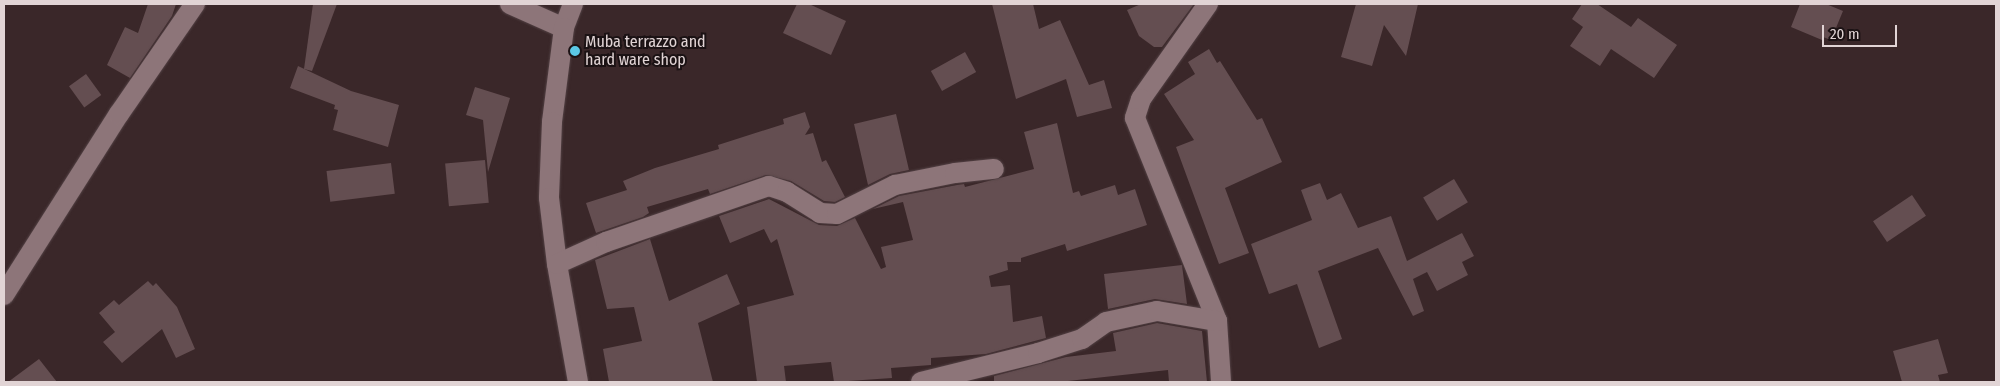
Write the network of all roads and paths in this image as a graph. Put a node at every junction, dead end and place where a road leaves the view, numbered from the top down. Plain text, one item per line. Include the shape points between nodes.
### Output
1 (195, 4) edge
2 (510, 4) edge
3 (573, 4) edge
4 (1208, 4) edge
5 (564, 28) junction
6 (994, 169) dead end
7 (557, 264) junction
8 (4, 295) edge
9 (1217, 321) junction
10 (578, 382) edge
11 (921, 382) edge
12 (1221, 382) edge

1 - 8 street via 119,114
2 - 5 street
3 - 5 street
4 - 9 street via 1141,99 1135,118
5 - 7 street via 552,122 549,198
6 - 7 street via 895,185 837,214 820,213 787,192 769,186 606,242
7 - 10 street
9 - 11 street via 1157,312 1106,322 1082,339
9 - 12 street

